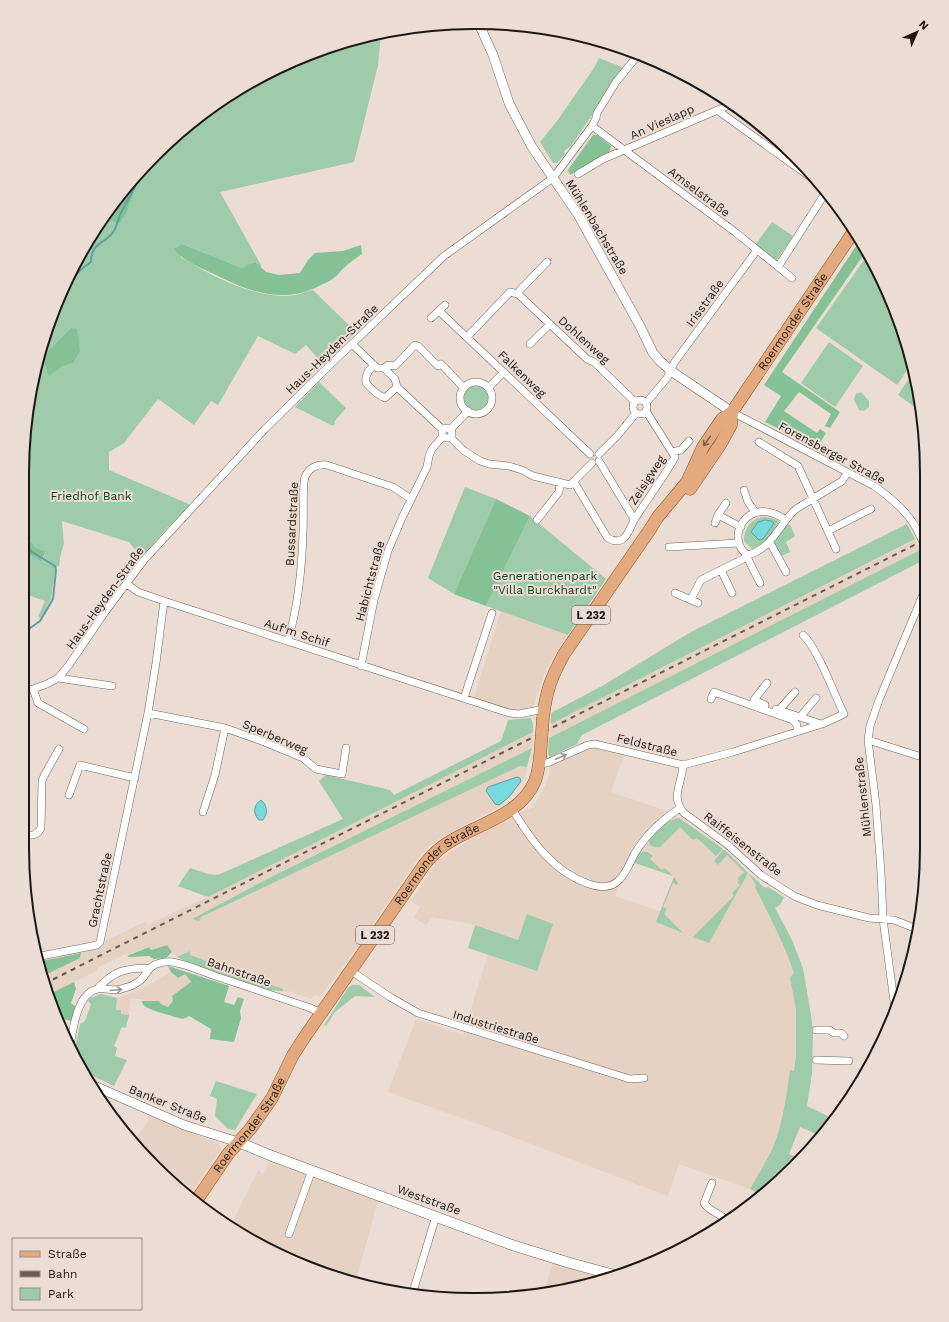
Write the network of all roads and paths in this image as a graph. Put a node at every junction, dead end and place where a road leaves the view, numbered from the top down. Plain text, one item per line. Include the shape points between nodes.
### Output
1 (482, 29) edge
2 (635, 59) edge
3 (726, 107) edge
4 (717, 110) junction
5 (592, 126) junction
6 (624, 150) junction
7 (798, 168) edge
8 (578, 174) dead end
9 (553, 178) junction
10 (823, 197) edge
11 (851, 236) edge
12 (757, 250) junction
13 (547, 262) dead end
14 (778, 267) junction
15 (792, 278) dead end
16 (518, 294) junction
17 (445, 305) dead end
18 (439, 311) junction
19 (431, 318) dead end
20 (550, 324) junction
21 (467, 337) junction
22 (352, 344) junction
23 (530, 344) dead end
24 (374, 365) junction
25 (384, 368) junction
26 (671, 371) junction
27 (504, 372) junction
28 (397, 387) junction
29 (489, 387) junction
30 (464, 388) junction
31 (635, 402) junction
32 (646, 403) junction
33 (468, 411) junction
34 (646, 411) junction
35 (732, 412) junction
36 (636, 413) junction
37 (446, 433) junction
38 (689, 441) dead end
39 (759, 442) dead end
40 (672, 452) junction
41 (590, 454) joint
42 (597, 459) junction
43 (847, 472) junction
44 (574, 482) junction
45 (560, 483) junction
46 (744, 490) dead end
47 (411, 498) junction
48 (813, 499) junction
49 (726, 503) dead end
50 (871, 509) dead end
51 (755, 512) junction
52 (718, 515) junction
53 (634, 519) junction
54 (537, 520) dead end
55 (786, 520) junction
56 (715, 523) dead end
57 (740, 527) junction
58 (828, 531) junction
59 (920, 536) edge
60 (738, 542) junction
61 (770, 543) junction
62 (669, 547) dead end
63 (836, 549) dead end
64 (747, 556) junction
65 (721, 570) junction
66 (786, 572) dead end
67 (760, 583) dead end
68 (126, 584) junction
69 (675, 593) dead end
70 (732, 593) dead end
71 (691, 599) junction
72 (164, 601) junction
73 (920, 601) edge
74 (698, 603) dead end
75 (492, 612) dead end
76 (803, 635) dead end
77 (288, 641) junction
78 (361, 666) junction
79 (58, 678) junction
80 (767, 683) dead end
81 (112, 686) dead end
82 (29, 689) edge
83 (33, 689) junction
84 (794, 692) dead end
85 (464, 698) junction
86 (816, 698) dead end
87 (711, 699) dead end
88 (779, 710) junction
89 (148, 713) junction
90 (544, 713) junction
91 (800, 717) junction
92 (822, 724) junction
93 (225, 728) junction
94 (84, 729) dead end
95 (797, 731) junction
96 (868, 740) junction
97 (346, 748) dead end
98 (59, 749) dead end
99 (920, 756) edge
100 (540, 760) junction
101 (683, 765) junction
102 (135, 778) junction
103 (70, 795) dead end
104 (680, 808) junction
105 (512, 809) junction
106 (203, 812) dead end
107 (29, 835) edge
108 (883, 918) junction
109 (912, 927) edge
110 (42, 956) edge
111 (149, 968) junction
112 (351, 971) junction
113 (98, 988) junction
114 (894, 998) edge
115 (321, 1013) junction
116 (816, 1030) dead end
117 (844, 1036) dead end
118 (72, 1037) edge
119 (816, 1060) dead end
120 (849, 1061) dead end
121 (644, 1078) dead end
122 (100, 1088) edge
123 (238, 1142) junction
124 (312, 1170) junction
125 (712, 1183) dead end
126 (199, 1197) edge
127 (436, 1216) junction
128 (723, 1217) edge
129 (289, 1234) dead end
130 (608, 1272) edge
131 (414, 1289) edge

1 - 9 street, Mühlenbachstraße via 509,103 532,147
2 - 5 street, Haus-Heyden-Straße via 616,82
3 - 4 street, An Vieslapp
4 - 6 street, An Vieslapp
4 - 7 street
5 - 6 street, Amselstraße
5 - 9 street, Haus-Heyden-Straße
6 - 8 street, An Vieslapp
6 - 12 street, Amselstraße
9 - 22 street, Haus-Heyden-Straße via 444,256
9 - 26 street, Mühlenbachstraße via 592,238 653,353
10 - 14 street
11 - 35 main road, Roermonder Straße / L 232
12 - 14 street, Amselstraße
12 - 26 street, Irisstraße via 674,363
13 - 16 street
14 - 15 street, Amselstraße
16 - 20 street, Dohlenweg
16 - 21 street via 510,292
17 - 18 street
18 - 19 street
18 - 21 street, Falkenweg
20 - 23 street
20 - 31 street, Dohlenweg
21 - 27 street, Falkenweg
22 - 24 street
22 - 68 street, Haus-Heyden-Straße via 265,429 149,555
24 - 25 street via 377,368
24 - 28 street via 367,372 366,378 366,383 372,390 386,398
25 - 28 street via 395,379
25 - 30 street via 388,365 395,366 415,345 438,366 442,366
26 - 32 street, Irisstraße
26 - 35 street, Mühlenbachstraße
27 - 29 street
27 - 41 street, Falkenweg
28 - 37 street
29 - 30 street via 482,382 469,382
29 - 33 street via 493,398 488,409 472,414
30 - 33 street via 460,400
31 - 32 street via 643,400
31 - 36 street via 633,409
32 - 34 street
33 - 37 street, Habichtstraße
34 - 36 street via 642,414
34 - 40 street, Zeisigweg
35 - 43 street, Forensberger Straße
35 - 90 main road, Roermonder Straße / L 232 via 729,429 703,471 685,495 651,528 564,654 552,676
36 - 42 street
37 - 45 street via 480,461 509,466
37 - 47 street, Habichtstraße via 432,449 427,467
38 - 40 street, Zeisigweg via 681,450
39 - 48 street via 798,466
40 - 53 street, Zeisigweg via 675,457 673,461
41 - 42 street, Zeisigweg via 589,460
42 - 44 street
42 - 53 street, Zeisigweg
43 - 48 street via 842,481
43 - 59 street, Forensberger Straße, bridge via 890,497 907,514
44 - 45 street via 570,485
44 - 53 street, Zeisigweg via 607,537 613,541 623,539
45 - 54 street via 559,492
46 - 51 street
47 - 77 street, Bussardstraße via 393,487 327,465 315,466 308,472 304,481 300,583
47 - 78 street, Habichtstraße via 382,568
48 - 55 street via 796,509
48 - 58 street
49 - 52 street
50 - 58 street
51 - 55 street via 770,512
51 - 57 street via 747,517
52 - 56 street
52 - 57 street
55 - 61 street
57 - 60 street
58 - 63 street
60 - 62 street
60 - 64 street
61 - 64 street
61 - 66 street
64 - 65 street
64 - 67 street
65 - 70 street
65 - 71 street via 701,580
68 - 72 street, Auf'm Schif via 138,592
68 - 79 street, Haus-Heyden-Straße
69 - 71 street
71 - 74 street
72 - 77 street, Auf'm Schif
72 - 89 street, Grachtstraße
73 - 96 street, Mühlenstraße via 878,700
75 - 85 street
76 - 92 street, Feldstraße via 808,639 844,714
77 - 78 street, Auf'm Schif
78 - 85 street, Auf'm Schif
79 - 81 street
79 - 83 street, Haus-Heyden-Straße
80 - 88 street via 754,700
82 - 83 street, Haus-Heyden-Straße
83 - 94 street via 38,703
84 - 88 street
85 - 90 street, Auf'm Schif via 509,713
86 - 91 street
87 - 95 street via 714,692 767,710 793,720 797,725
88 - 91 street
89 - 93 street, Sperberweg
89 - 102 street, Grachtstraße
90 - 100 main road, Roermonder Straße / L 232, bridge
91 - 92 street
92 - 95 street, Feldstraße
93 - 97 street, Sperberweg via 303,758 316,769 342,774
93 - 106 street, Sperberweg via 215,775
95 - 101 street, Feldstraße
96 - 99 street
96 - 108 street, Mühlenstraße via 876,805
98 - 107 street via 42,781 41,828 36,834
100 -> 101 street, Feldstraße via 547,763 595,744
100 - 105 main road, Roermonder Straße / L 232 via 529,791
101 - 104 street via 677,796
102 - 103 street via 80,765
102 - 110 street, Grachtstraße via 100,942 97,945
104 - 105 street via 651,832 620,879 607,887 598,887 576,879 559,868 536,844
104 - 108 street, Raiffeisenstraße via 728,845 761,875 794,896 817,905 869,918
105 - 112 main road, Roermonder Straße / L 232 via 452,840 432,856 399,899
108 - 109 street, Raiffeisenstraße
108 - 114 street, Mühlenstraße
111 - 113 street, Bahnstraße via 126,969 114,974
113 -> 111 street via 118,991 138,982
111 - 115 street, Bahnstraße via 161,962 174,962
112 - 115 main road, Roermonder Straße / L 232
112 - 121 street, Industriestraße via 418,1013 630,1079
113 - 118 street, Bahnstraße via 92,990 83,1000
115 - 123 main road, Roermonder Straße / L 232 via 293,1055 272,1098
116 - 117 street via 829,1030
119 - 120 street
122 - 123 street, Banker Straße via 184,1125
123 - 124 main road, Weststraße
123 - 126 main road, Roermonder Straße / L 232
124 - 127 main road, Weststraße
124 - 129 street
125 - 128 street via 704,1203
127 - 130 main road, Weststraße via 512,1245
127 - 131 street

